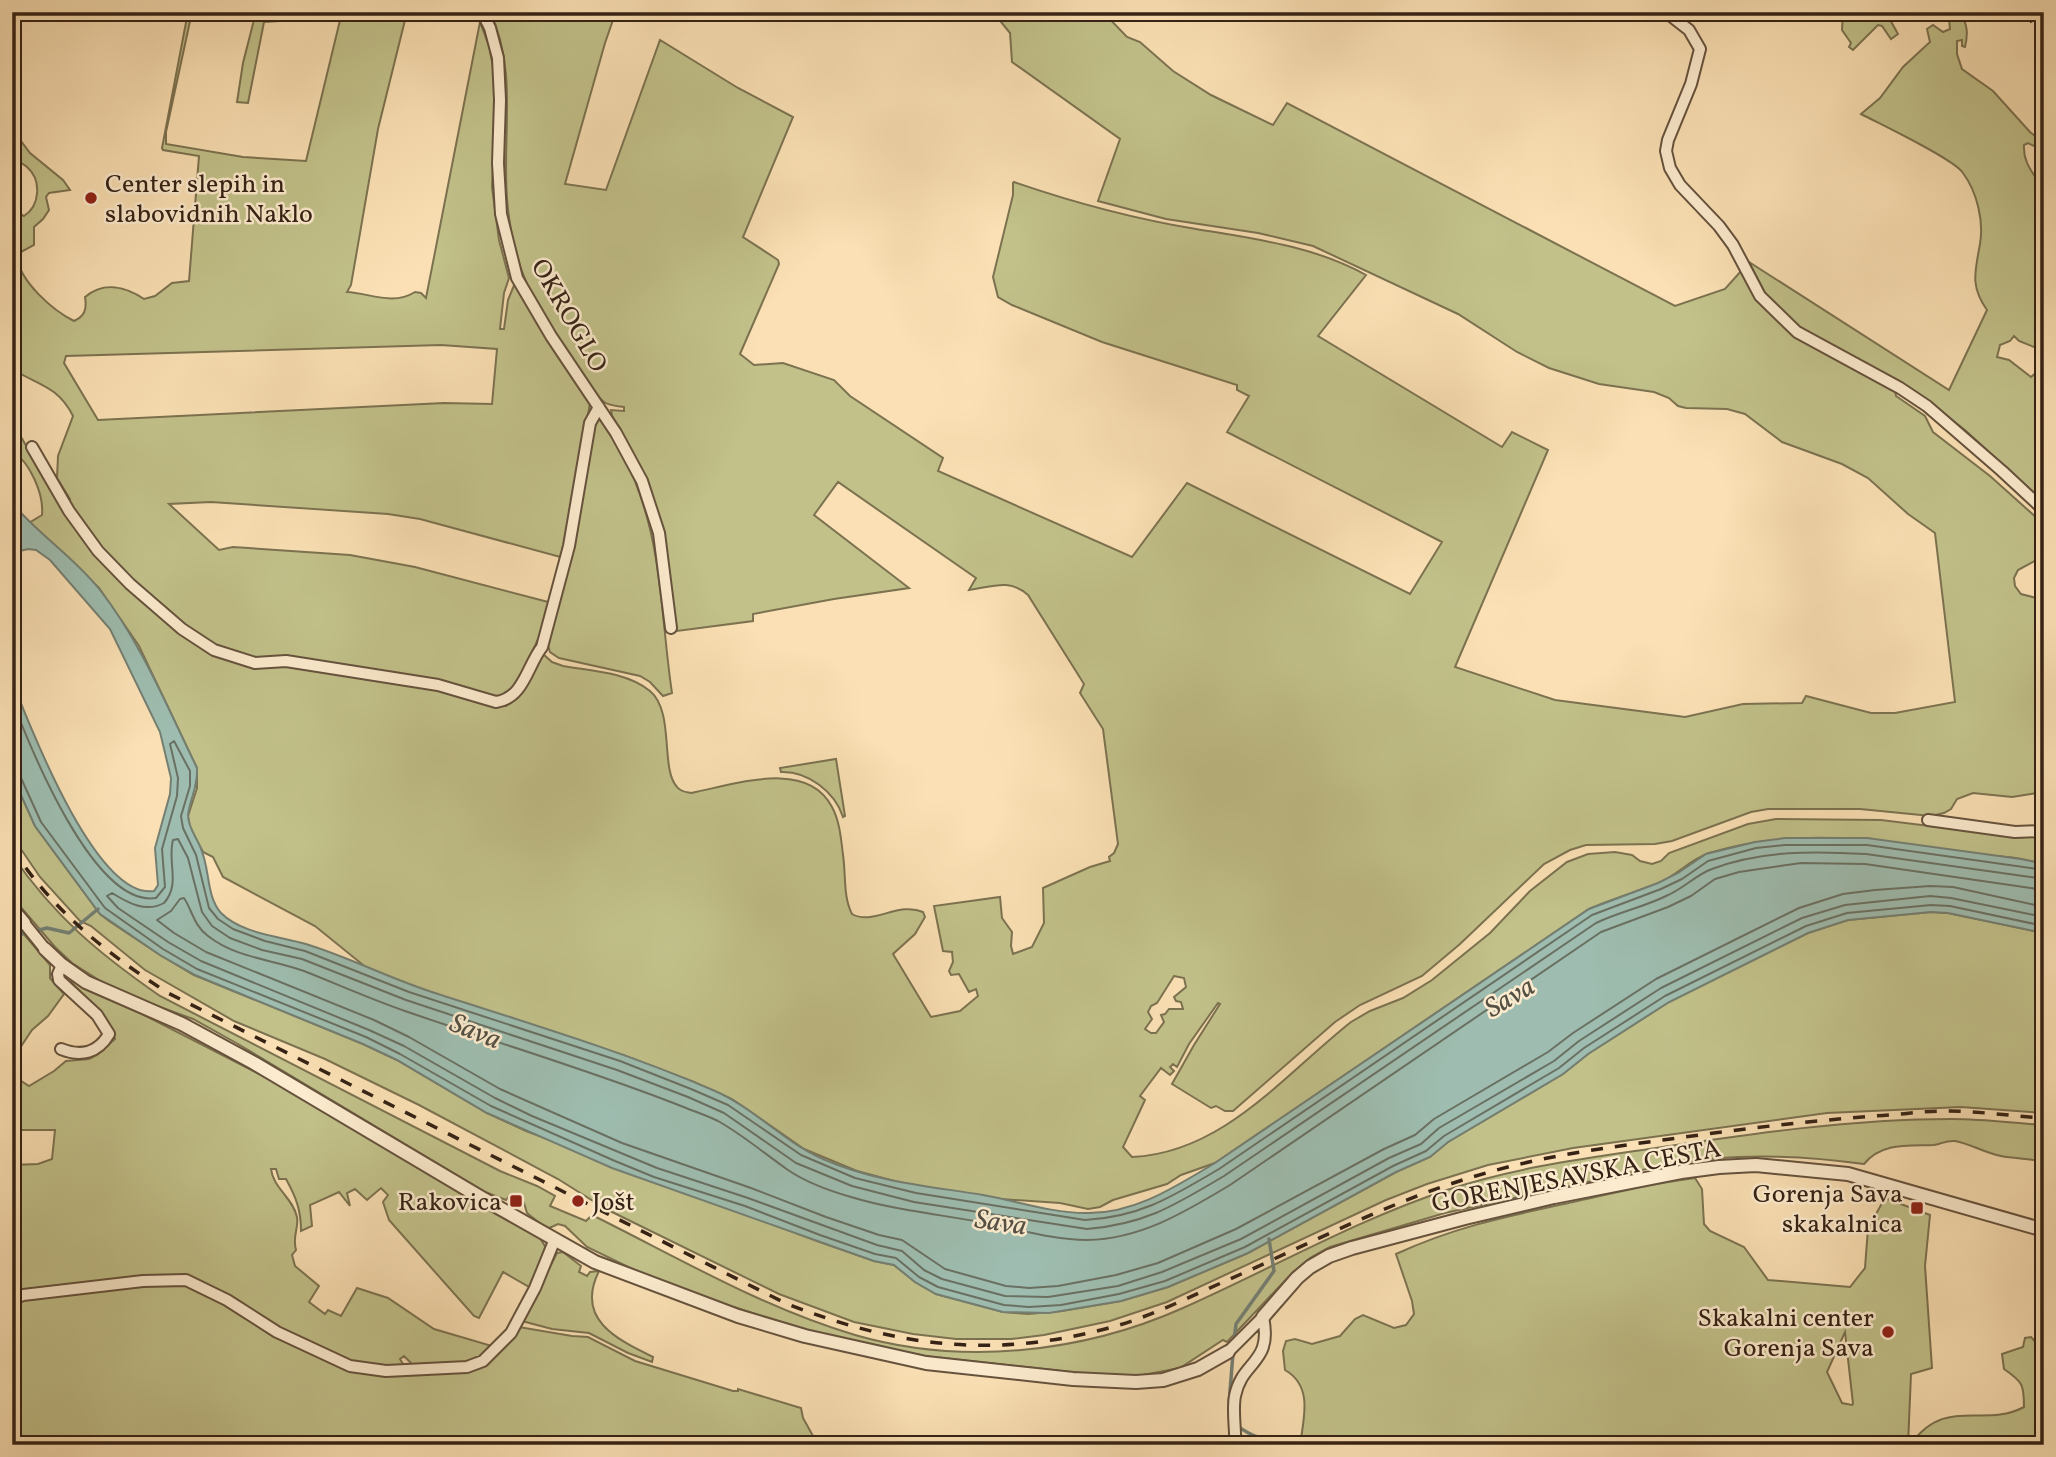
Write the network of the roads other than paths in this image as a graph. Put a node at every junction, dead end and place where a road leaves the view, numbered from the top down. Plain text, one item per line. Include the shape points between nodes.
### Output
1 (482, 12) edge
2 (1666, 12) edge
3 (599, 407) junction
4 (32, 447) dead end
5 (2044, 510) edge
6 (671, 628) dead end
7 (1928, 820) dead end
8 (2044, 831) edge
9 (12, 909) edge
10 (24, 923) joint
11 (45, 949) joint
12 (62, 965) junction
13 (61, 1049) dead end
14 (2044, 1230) edge
15 (555, 1240) junction
16 (12, 1300) edge
17 (1263, 1317) junction
18 (1233, 1348) joint
19 (1235, 1445) edge

1 - 3 street, OKROGLO via 498,58 498,163 509,252 517,278
2 - 5 street via 1689,30 1700,50 1668,140 1670,168 1733,245 1760,296 1797,331 1927,405
3 - 4 street via 590,423 569,546 542,647 516,693 496,702 438,685 286,661 255,663 214,650 181,629 98,551
3 - 6 street, OKROGLO via 632,459 649,498 665,568
7 - 8 street via 2015,832
9 - 10 street
10 - 11 street
11 - 12 street
12 - 13 street via 59,980 97,1015 109,1034 92,1052 73,1054
12 - 15 street via 86,982 254,1063
14 - 17 street, GORENJESAVSKA CESTA via 1847,1174 1756,1165 1720,1167 1555,1198 1364,1244 1310,1267
15 - 16 street via 511,1333 483,1361 467,1367 386,1371 351,1366 277,1332 186,1280 143,1281
15 - 18 street via 595,1262 738,1316 926,1363 1136,1382 1184,1375
17 - 18 street
17 - 19 street via 1264,1349 1236,1394

